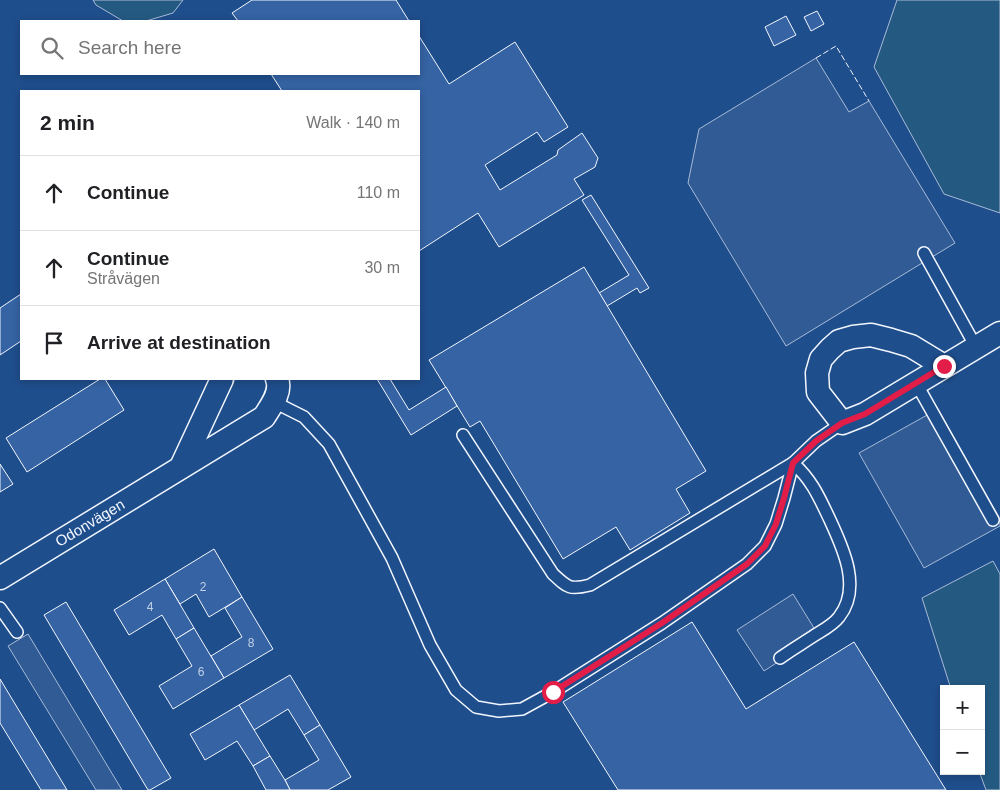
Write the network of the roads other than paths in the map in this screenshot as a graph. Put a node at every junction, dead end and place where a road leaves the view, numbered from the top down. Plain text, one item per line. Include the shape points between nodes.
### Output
1 (924, 253) dead end
2 (1000, 333) edge
3 (976, 347) junction
4 (944, 366) junction
5 (222, 380) edge
6 (278, 380) edge
7 (916, 383) junction
8 (274, 402) junction
9 (842, 423) junction
10 (463, 436) dead end
11 (793, 463) junction
12 (181, 468) junction
13 (993, 520) dead end
14 (0, 578) edge
15 (0, 608) edge
16 (17, 632) dead end
17 (780, 658) dead end

1 - 3 lane
2 - 3 street
3 - 4 street
4 - 7 street
4 - 9 street via 911,346 891,340 871,336 839,342 821,359 817,373 818,392
5 - 12 street
6 - 8 street via 280,385
7 - 9 street via 865,414
7 - 13 lane
8 - 11 lane via 304,417 330,444 392,558 430,645 456,690 476,707 499,711 522,709 553,692 747,564 765,546 776,524
8 - 12 street, Odonvägen via 264,418
9 - 11 lane
10 - 11 lane via 553,574 567,587 578,588 590,585
11 - 17 lane via 816,489 846,560 850,581 849,595 838,619
12 - 14 street, Odonvägen
15 - 16 lane

